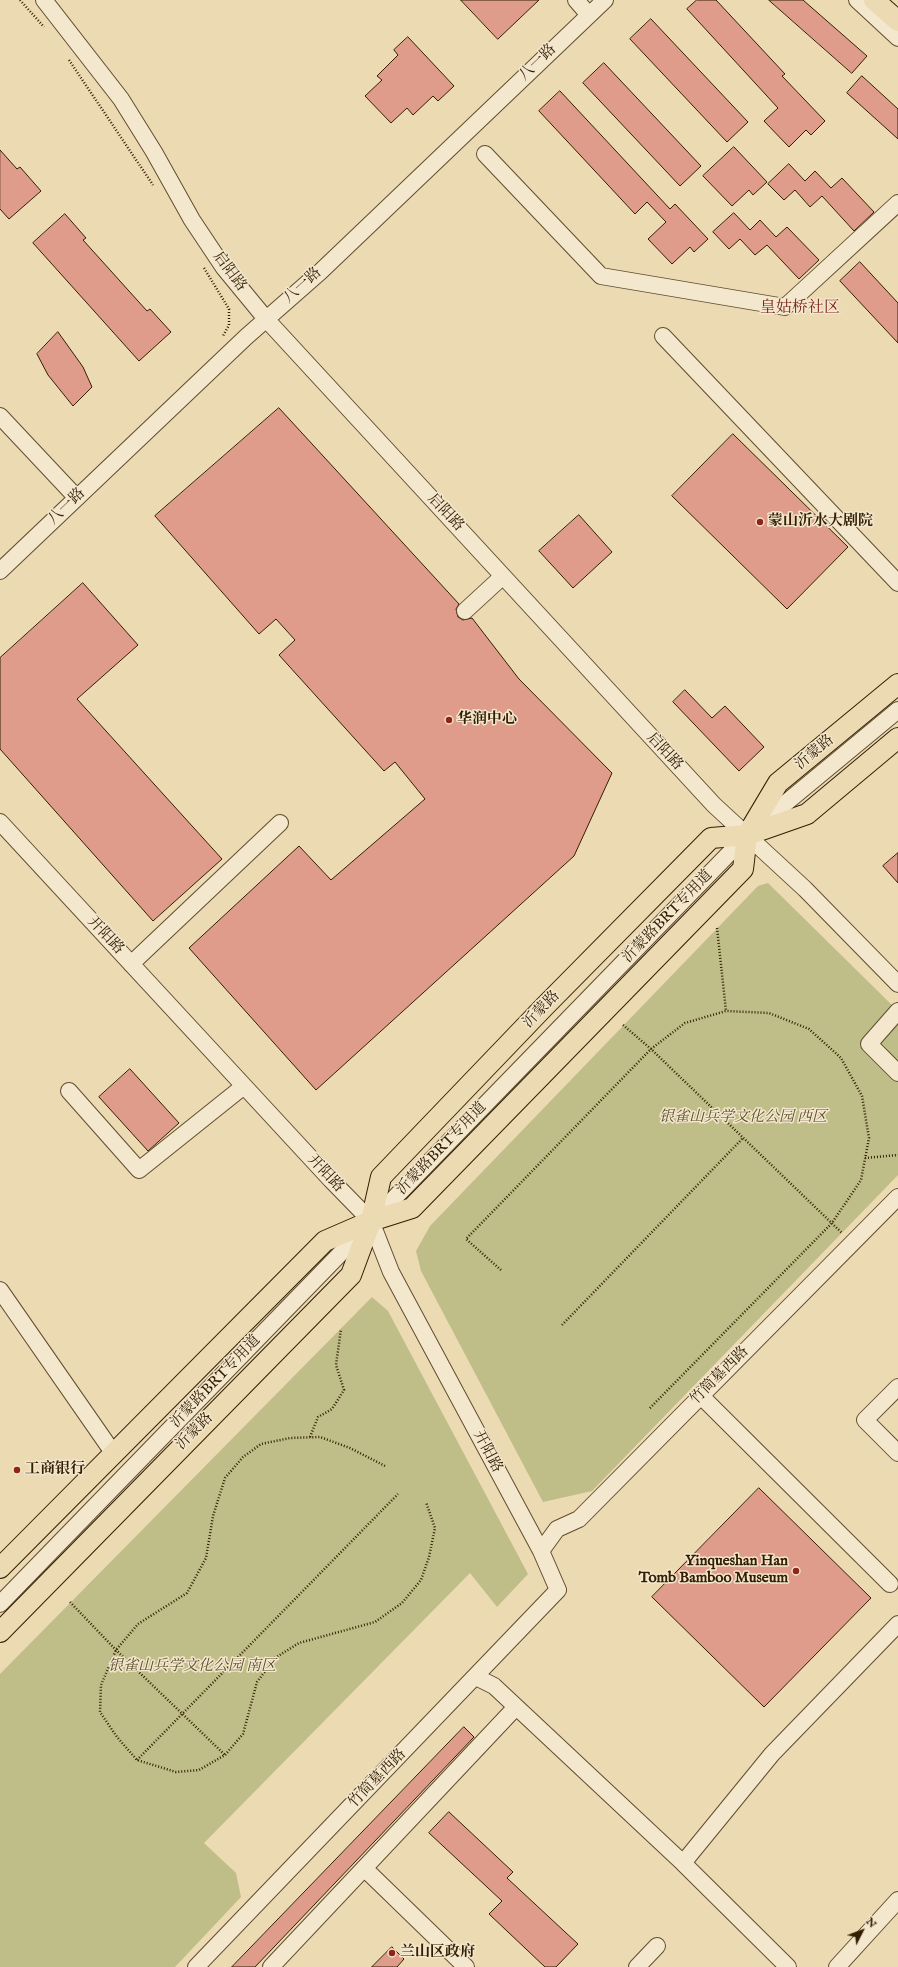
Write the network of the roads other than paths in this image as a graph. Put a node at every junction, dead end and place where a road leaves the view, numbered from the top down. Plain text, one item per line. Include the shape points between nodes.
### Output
1 (44, 0) edge
2 (576, 0) edge
3 (605, 0) edge
4 (857, 0) edge
5 (874, 0) edge
6 (590, 15) junction
7 (898, 21) edge
8 (898, 38) edge
9 (485, 154) dead end
10 (898, 203) edge
11 (266, 319) junction
12 (663, 336) dead end
13 (0, 416) edge
14 (77, 498) junction
15 (0, 571) edge
16 (503, 576) junction
17 (898, 583) edge
18 (465, 611) dead end
19 (898, 684) edge
20 (898, 710) edge
21 (898, 738) edge
22 (0, 822) edge
23 (280, 823) dead end
24 (747, 835) junction
25 (131, 964) junction
26 (898, 984) edge
27 (898, 1011) edge
28 (898, 1073) edge
29 (244, 1086) junction
30 (69, 1091) dead end
31 (898, 1197) edge
32 (371, 1221) junction
33 (0, 1290) edge
34 (898, 1387) edge
35 (700, 1395) junction
36 (898, 1453) edge
37 (114, 1454) junction
38 (541, 1551) junction
39 (0, 1568) edge
40 (890, 1584) dead end
41 (558, 1590) joint
42 (0, 1604) edge
43 (898, 1624) edge
44 (0, 1632) edge
45 (476, 1677) junction
46 (516, 1707) junction
47 (683, 1863) junction
48 (364, 1868) junction
49 (898, 1900) edge
50 (656, 1946) dead end
51 (196, 1967) edge
52 (271, 1967) edge
53 (466, 1967) edge
54 (637, 1967) edge
55 (788, 1967) edge
56 (837, 1967) edge

1 - 11 street, 启阳路 via 121,99 192,220 224,268
2 - 6 street
3 - 6 street, 八一路
4 - 8 street
5 - 7 main road
6 - 11 street, 八一路 via 320,272
9 - 10 street via 601,276 785,307
11 - 14 street, 八一路
11 - 16 street, 启阳路
12 - 17 street
13 - 14 street
14 - 15 street, 八一路
16 - 18 street
16 - 24 street, 启阳路 via 720,812
19 - 24 main road, 沂蒙路 via 778,783
20 - 24 street
21 - 24 main road, 沂蒙路 via 807,814
22 - 25 street, 开阳路
23 - 25 street
24 - 26 street, 启阳路 via 805,889
24 - 32 main road, 沂蒙路 via 743,869 412,1208
24 - 32 main road, 沂蒙路 via 711,838 539,1013 382,1177
25 - 29 street, 开阳路
27 - 28 street via 869,1044
29 - 30 street via 139,1170
29 - 32 street, 开阳路
31 - 35 street, 竹简墓西路
32 - 37 main road, 沂蒙路 via 325,1241
32 - 38 street, 开阳路 via 391,1272
32 - 42 street, 沂蒙路BRT专用道
32 - 44 main road, 沂蒙路 via 351,1275
33 - 37 street
34 - 36 street via 865,1420
35 - 38 street, 竹简墓西路 via 579,1519 557,1529
35 - 40 street
37 - 39 main road, 沂蒙路
38 - 41 street, 开阳路
41 - 45 street, 竹简墓西路
43 - 47 street via 772,1754
45 - 46 street via 494,1686
45 - 51 street, 竹简墓西路
46 - 47 street
46 - 48 street
47 - 55 street
48 - 52 street
48 - 53 street
49 - 56 street
50 - 54 street

